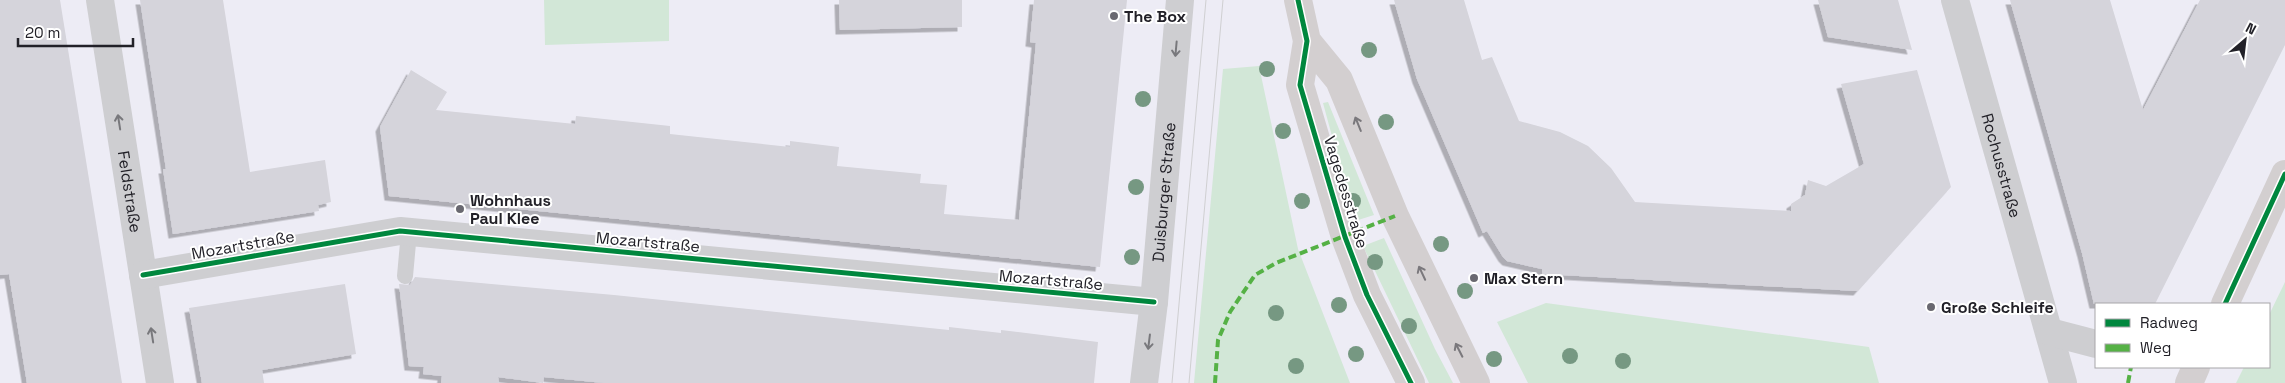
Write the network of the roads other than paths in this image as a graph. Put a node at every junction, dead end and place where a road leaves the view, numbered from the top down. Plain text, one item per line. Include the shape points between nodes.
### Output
1 (100, 0) edge
2 (1180, 0) edge
3 (1298, 0) edge
4 (1955, 0) edge
5 (1307, 41) junction
6 (2285, 174) edge
7 (409, 232) junction
8 (143, 275) junction
9 (405, 276) dead end
10 (1154, 302) junction
11 (2225, 303) edge
12 (2050, 332) junction
13 (2095, 344) edge
14 (2196, 368) edge
15 (160, 383) edge
16 (1144, 383) edge
17 (1411, 383) edge
18 (1476, 383) edge
19 (2063, 383) edge
20 (2189, 383) edge

8 -> 1 street, Feldstraße
2 -> 10 street, Duisburger Straße
3 - 5 street, Vagedesstraße
4 - 12 street, Rochusstraße
5 - 17 street, Vagedesstraße via 1300,85 1345,237 1368,295
18 -> 5 street, Vagedesstraße via 1395,216 1339,80
6 - 11 street
7 - 8 street, Mozartstraße
7 - 9 lane
7 - 10 street, Mozartstraße
15 -> 8 street, Feldstraße
10 -> 16 street, Duisburger Straße
12 - 13 street
12 - 19 street, Rochusstraße
14 - 20 street

